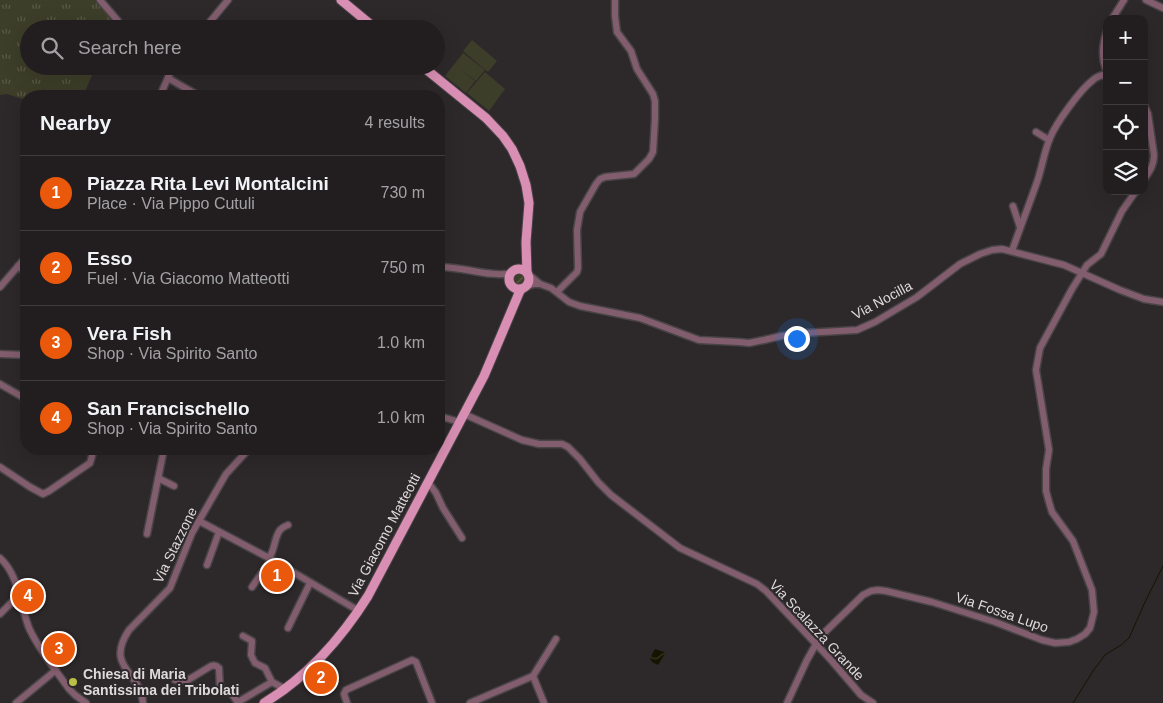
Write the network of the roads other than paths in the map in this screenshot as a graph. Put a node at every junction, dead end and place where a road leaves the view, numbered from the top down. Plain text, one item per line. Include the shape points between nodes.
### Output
1 (100, 0) edge
2 (228, 0) edge
3 (341, 0) edge
4 (615, 0) edge
5 (1124, 0) edge
6 (1146, 0) edge
7 (1163, 8) edge
8 (1115, 15) edge
9 (117, 20) edge
10 (211, 20) edge
11 (365, 20) edge
12 (1103, 44) edge
13 (1103, 58) edge
14 (1103, 74) edge
15 (433, 75) edge
16 (169, 76) joint
17 (163, 90) edge
18 (190, 90) edge
19 (1148, 114) edge
20 (1036, 132) dead end
21 (1049, 140) junction
22 (1148, 174) edge
23 (1133, 195) edge
24 (1013, 206) dead end
25 (1020, 227) junction
26 (526, 242) junction
27 (1012, 251) junction
28 (20, 264) edge
29 (18, 266) joint
30 (445, 267) edge
31 (1081, 272) junction
32 (527, 274) junction
33 (509, 277) junction
34 (1093, 278) junction
35 (540, 284) junction
36 (0, 287) edge
37 (523, 288) junction
38 (1072, 288) junction
39 (557, 292) junction
40 (1163, 302) edge
41 (505, 326) junction
42 (0, 354) edge
43 (20, 355) edge
44 (0, 384) edge
45 (20, 396) edge
46 (445, 418) edge
47 (462, 418) junction
48 (445, 450) edge
49 (92, 455) edge
50 (163, 455) edge
51 (243, 455) edge
52 (442, 455) edge
53 (0, 467) edge
54 (158, 478) junction
55 (428, 482) junction
56 (174, 486) dead end
57 (199, 521) junction
58 (288, 525) dead end
59 (219, 532) junction
60 (147, 534) dead end
61 (462, 538) dead end
62 (0, 558) edge
63 (270, 559) junction
64 (207, 565) dead end
65 (310, 583) junction
66 (252, 587) dead end
67 (19, 595) junction
68 (359, 611) junction
69 (0, 614) edge
70 (288, 628) dead end
71 (243, 636) dead end
72 (556, 639) dead end
73 (816, 644) junction
74 (56, 670) junction
75 (532, 676) junction
76 (175, 680) dead end
77 (272, 682) junction
78 (285, 688) junction
79 (16, 703) edge
80 (86, 703) edge
81 (143, 703) edge
82 (238, 703) edge
83 (264, 703) edge
84 (347, 703) edge
85 (432, 703) edge
86 (470, 703) edge
87 (544, 703) edge
88 (787, 703) edge
89 (873, 703) edge

1 - 9 street
2 - 10 street
3 - 11 main road
4 - 39 street via 617,32 631,51 655,101 653,152 634,174 605,177 596,184 580,212 578,268
5 - 8 street
6 - 7 street
12 - 13 street
14 - 21 street via 1086,86
15 - 26 main road via 486,118 512,149 526,185 529,203
16 - 17 street
16 - 18 street
19 - 22 street via 1154,162
20 - 21 street
21 - 25 street
23 - 31 street, Via Fossa Lupo via 1102,254
24 - 25 street
25 - 27 street
26 - 32 main road
26 - 33 main road
27 - 31 street, Via Nocilla
27 - 39 street, Via Nocilla via 992,250 960,264 917,297 857,330 804,333 748,343 698,340 640,318 580,306
28 - 29 street
29 - 36 street
30 - 33 street
31 - 34 street, Via Nocilla
31 - 38 street, Via Fossa Lupo
32 - 33 main road via 519,269
32 - 35 street, Via Nocilla
32 - 37 main road via 529,280
33 - 37 main road via 517,289
33 - 41 main road via 511,300
34 - 38 street
34 - 40 street, Via Nocilla via 1144,299
35 - 37 street
35 - 39 street, Via Nocilla
37 - 41 main road
38 - 73 street, Via Fossa Lupo via 1040,348 1036,370 1049,450 1046,491 1052,512 1073,541 1092,590 1094,612 1090,628 1077,639 1055,643 932,602 878,590 863,595
41 - 47 main road, Via Giacomo Matteotti
42 - 43 street
44 - 45 street
46 - 47 street, Via Scalazza Grande
47 - 48 main road, Via Giacomo Matteotti
47 - 73 street, Via Scalazza Grande via 522,440 568,447 611,495 680,548 757,584
49 - 53 street via 90,463 43,494
50 - 54 street
51 - 57 street, Via Stazzone via 226,474
52 - 55 main road, Via Giacomo Matteotti
54 - 56 street
54 - 60 street
55 - 61 street
55 - 68 main road, Via Giacomo Matteotti
57 - 59 street
57 - 81 street, Via Stazzone via 170,588 130,630 122,644 122,664 138,685
58 - 63 street via 280,530
59 - 63 street
59 - 64 street
62 - 67 street via 10,570
63 - 65 street
63 - 66 street
65 - 68 street
65 - 70 street
67 - 69 street
67 - 74 street via 30,629
68 - 78 main road, Via Giacomo Matteotti via 323,656
71 - 77 street via 252,641 255,663 265,668
72 - 75 street
73 - 88 street, Via Fossa Lupo
73 - 89 street, Via Scalazza Grande via 861,695
74 - 79 street
74 - 80 street via 75,696
75 - 86 street
75 - 87 street
76 - 82 street via 188,680 216,666 219,668 220,688 232,694
77 - 78 street
77 - 82 street
78 - 83 main road, Via Giacomo Matteotti
84 - 85 street via 346,690 412,660 416,662

